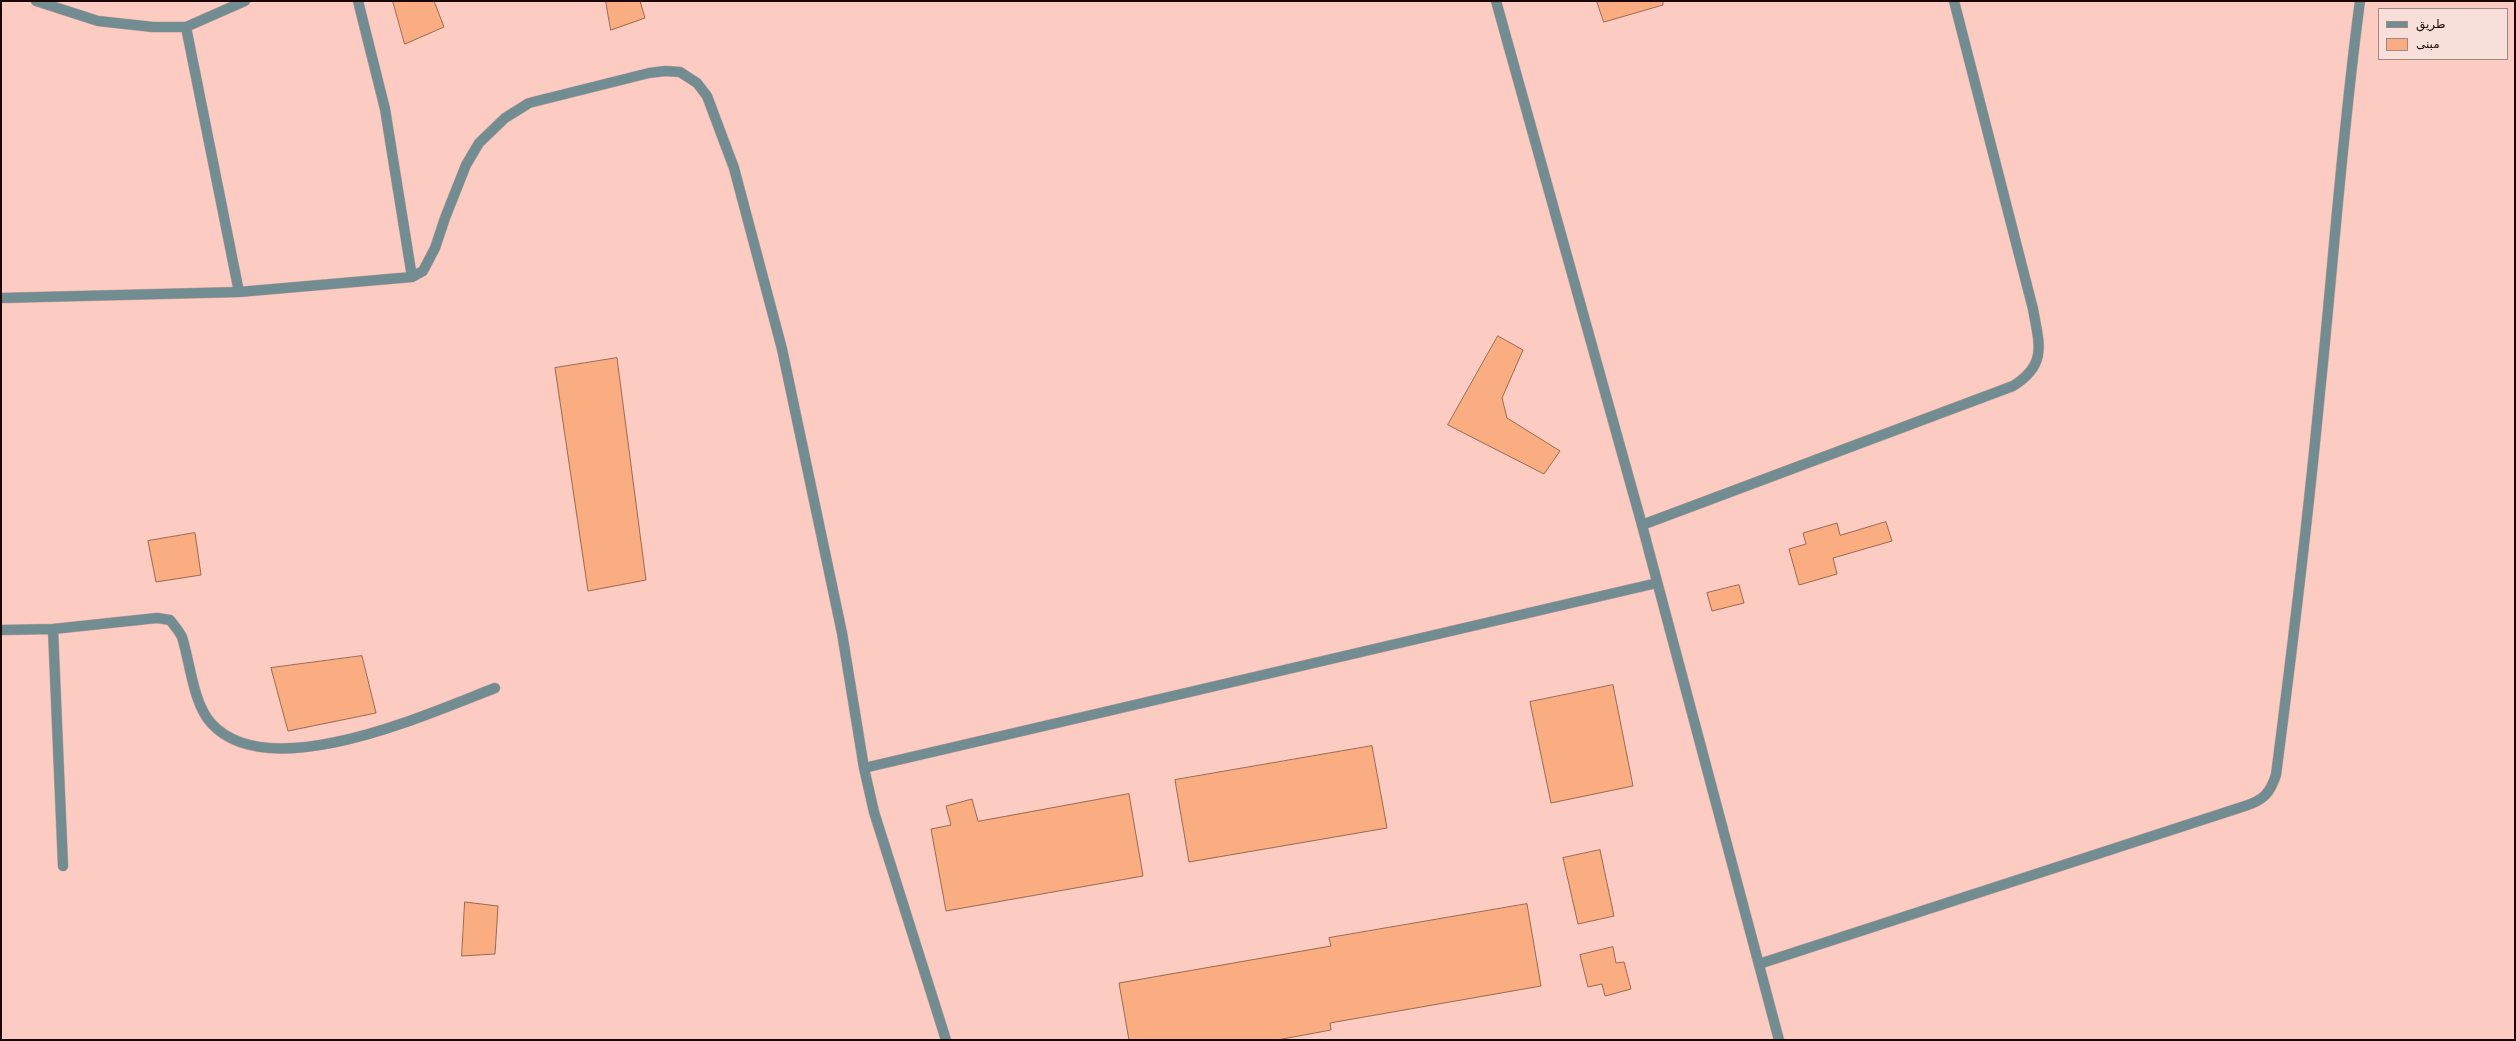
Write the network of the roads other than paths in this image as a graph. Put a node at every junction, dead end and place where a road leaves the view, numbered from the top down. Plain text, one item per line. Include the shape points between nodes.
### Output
1 (36, 1) edge
2 (245, 1) edge
3 (358, 1) edge
4 (1496, 1) edge
5 (1954, 1) edge
6 (2360, 1) edge
7 (186, 27) junction
8 (412, 277) junction
9 (239, 292) junction
10 (1, 298) edge
11 (1642, 525) junction
12 (1657, 584) junction
13 (53, 629) junction
14 (1, 630) edge
15 (495, 688) dead end
16 (864, 768) junction
17 (63, 866) dead end
18 (1759, 964) junction
19 (946, 1040) edge
20 (1779, 1040) edge

1 - 7 street via 98,21 153,28
2 - 7 street
3 - 8 street via 385,109
4 - 11 street
5 - 11 street via 2033,309 2039,348 2035,366 2028,376 2013,386
6 - 18 street via 2340,170 2295,626 2276,775 2270,793 2260,801
7 - 9 street
8 - 9 street
8 - 16 street via 423,271 435,248 464,172 479,143 505,118 529,103 649,73 680,72 697,83 706,96 734,168 782,349 842,633
9 - 10 street
11 - 12 street
12 - 16 street
12 - 18 street
13 - 14 street
13 - 15 street via 157,618 170,620 181,636 197,697 210,723 234,740 265,747 288,750 351,739 393,728
13 - 17 street
16 - 19 street via 874,812
18 - 20 street

